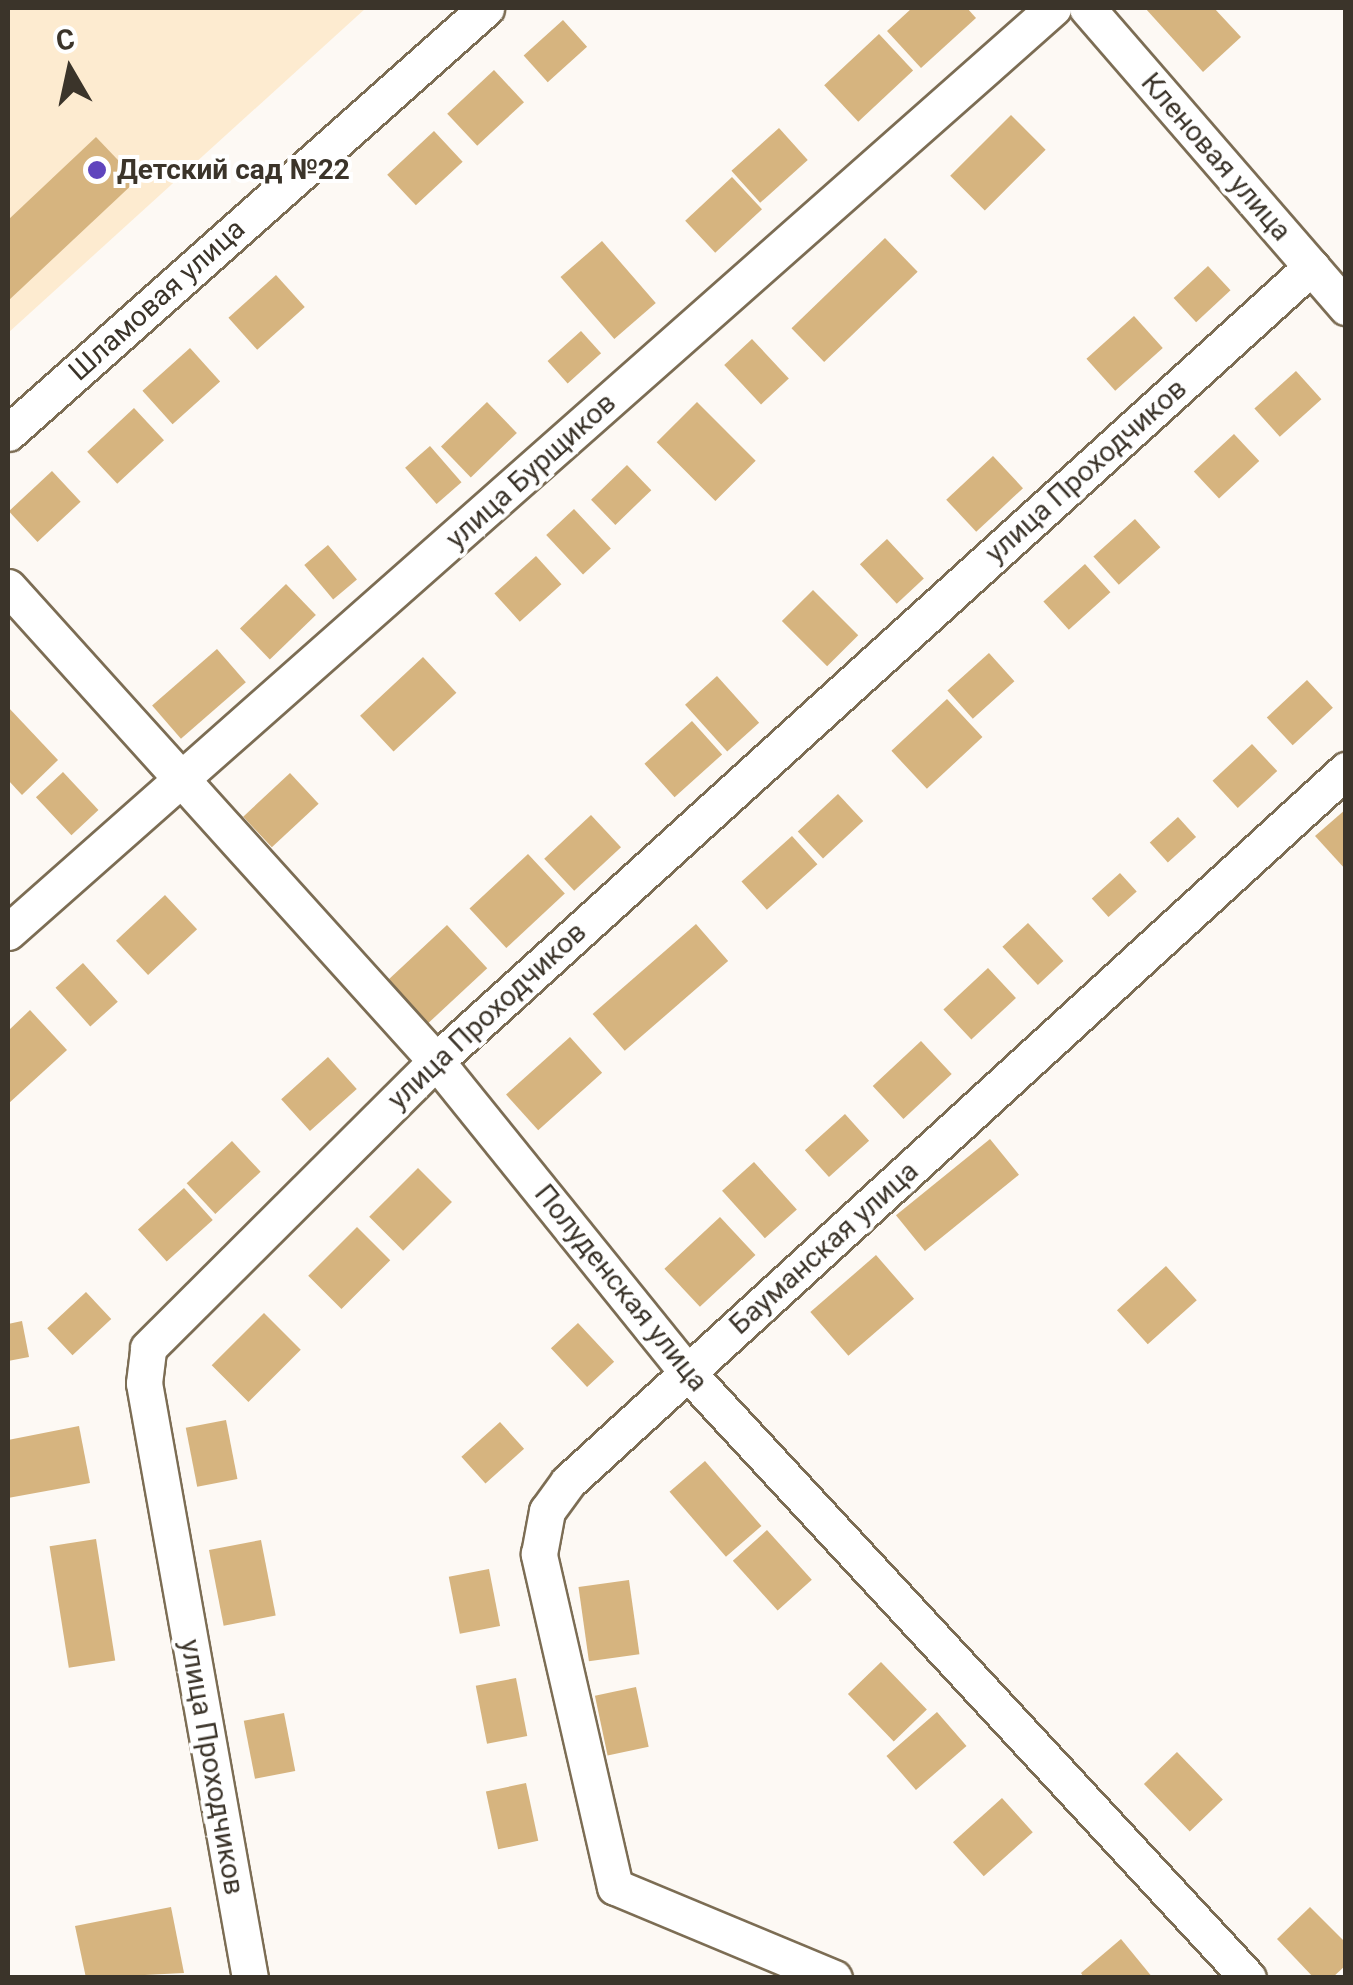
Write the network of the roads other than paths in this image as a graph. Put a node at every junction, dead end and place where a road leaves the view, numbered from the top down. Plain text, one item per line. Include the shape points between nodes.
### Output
1 (486, 8) edge
2 (1053, 8) edge
3 (1087, 8) edge
4 (1311, 267) junction
5 (1346, 306) edge
6 (8, 434) edge
7 (8, 587) edge
8 (1346, 770) edge
9 (180, 782) junction
10 (8, 932) edge
11 (436, 1061) junction
12 (688, 1372) junction
13 (250, 1978) edge
14 (834, 1978) edge
15 (1248, 1978) edge

1 - 6 street, Шламовая улица
2 - 9 street, улица Бурщиков
3 - 4 street, Кленовая улица
4 - 5 street, Кленовая улица
4 - 11 street, улица Проходчиков
7 - 9 street, Полуденская улица
8 - 12 street, Бауманская улица
9 - 10 street, улица Бурщиков
9 - 11 street, Полуденская улица
11 - 12 street, Полуденская улица
11 - 13 street, улица Проходчиков via 148,1348 144,1383
12 - 14 street, Бауманская улица via 568,1482 540,1533 544,1581 615,1887
12 - 15 street, Полуденская улица

